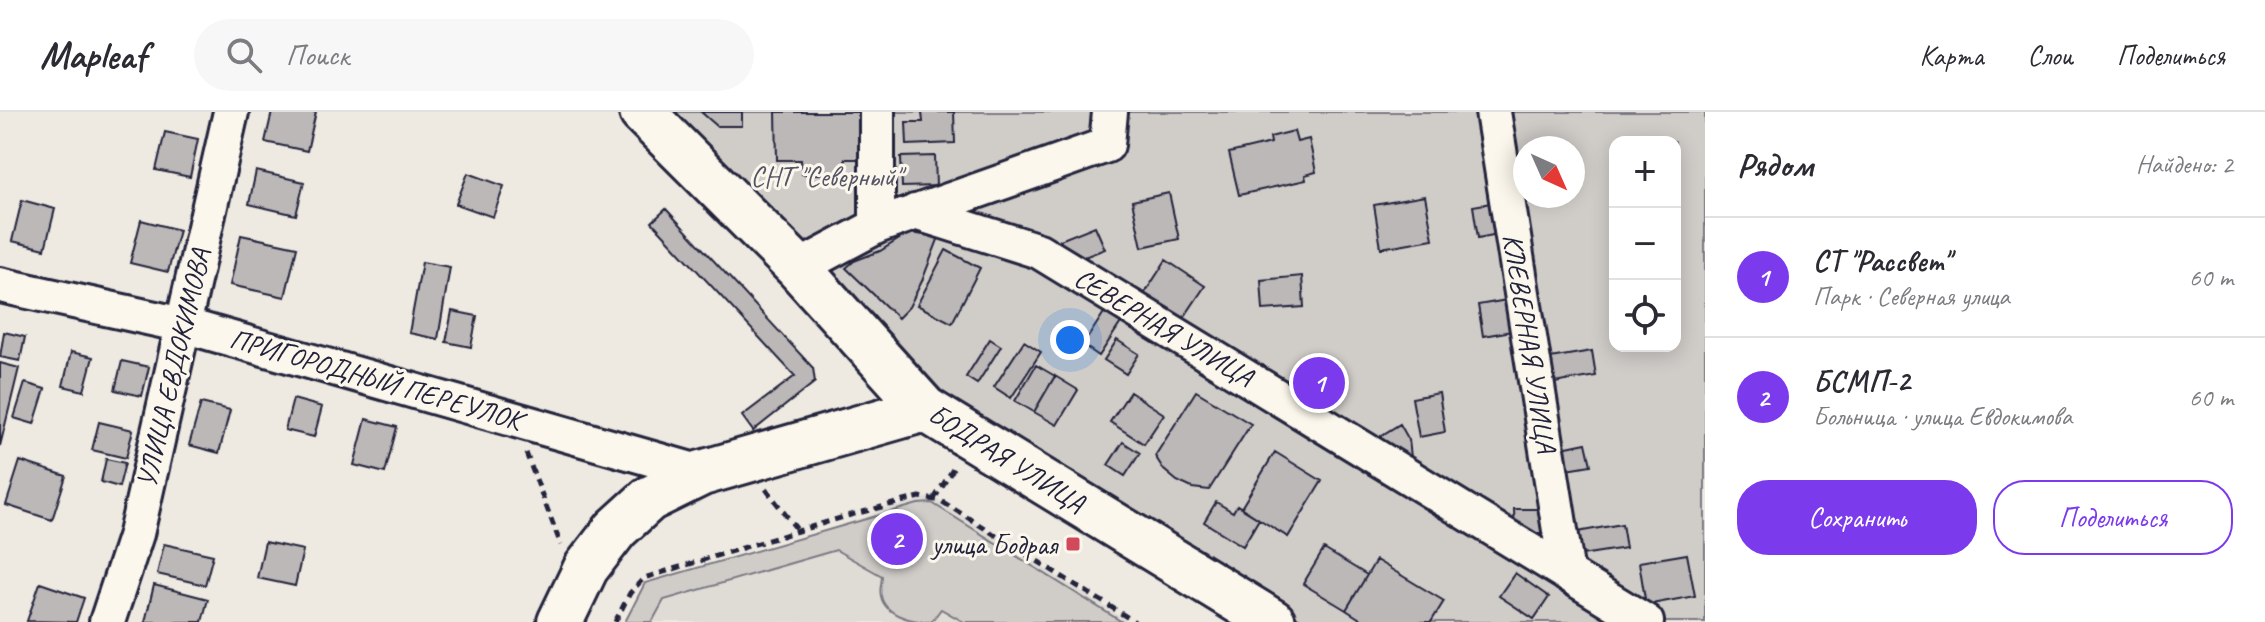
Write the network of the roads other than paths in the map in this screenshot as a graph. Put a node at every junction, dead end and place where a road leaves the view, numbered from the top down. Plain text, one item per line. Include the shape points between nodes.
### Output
1 (231, 112) edge
2 (642, 112) edge
3 (877, 112) edge
4 (1110, 112) edge
5 (1493, 112) edge
6 (915, 212) junction
7 (877, 226) junction
8 (798, 268) junction
9 (0, 285) edge
10 (183, 325) junction
11 (925, 409) junction
12 (702, 473) junction
13 (1567, 574) junction
14 (107, 622) edge
15 (560, 622) edge
16 (1273, 622) edge
17 (1646, 622) edge

1 - 10 street, УЛИЦА ЕВДОКИМОВА
2 - 8 main road, БОДРАЯ УЛИЦА
3 - 7 street
4 - 6 street via 1107,145
5 - 13 street, КЛЕВЕРНАЯ УЛИЦА
6 - 7 street
6 - 13 street, СЕВЕРНАЯ УЛИЦА via 1039,251
7 - 8 street
8 - 11 main road, БОДРАЯ УЛИЦА
9 - 10 street, ПРИГОРОДНЫЙ ПЕРЕУЛОК
10 - 12 street, ПРИГОРОДНЫЙ ПЕРЕУЛОК
10 - 14 street, УЛИЦА ЕВДОКИМОВА via 136,534
11 - 12 main road
11 - 16 main road, БОДРАЯ УЛИЦА
12 - 15 main road via 649,499 616,529 586,568
13 - 17 street, СЕВЕРНАЯ УЛИЦА

